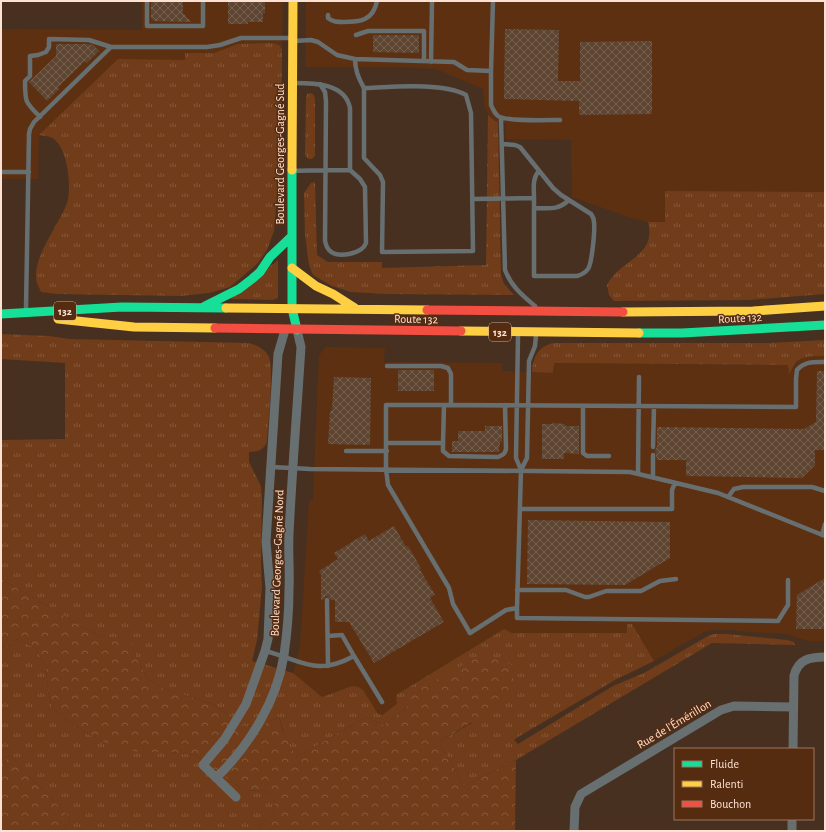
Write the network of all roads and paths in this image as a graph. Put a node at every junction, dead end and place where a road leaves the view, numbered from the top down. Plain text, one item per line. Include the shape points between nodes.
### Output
1 (147, 1) edge
2 (203, 1) edge
3 (293, 1) edge
4 (377, 1) edge
5 (432, 1) edge
6 (493, 1) edge
7 (328, 15) dead end
8 (356, 35) dead end
9 (293, 39) junction
10 (112, 47) junction
11 (355, 59) junction
12 (424, 62) junction
13 (431, 62) junction
14 (491, 71) junction
15 (293, 83) junction
16 (320, 84) junction
17 (364, 88) junction
18 (40, 117) junction
19 (501, 118) junction
20 (560, 120) dead end
21 (502, 144) junction
22 (326, 170) junction
23 (350, 170) junction
24 (293, 171) junction
25 (539, 171) junction
26 (1, 172) edge
27 (29, 172) junction
28 (472, 198) junction
29 (503, 198) junction
30 (534, 198) junction
31 (569, 200) junction
32 (534, 208) junction
33 (292, 236) junction
34 (292, 268) junction
35 (825, 306) edge
36 (203, 308) junction
37 (292, 308) junction
38 (355, 308) junction
39 (542, 311) junction
40 (4, 314) edge
41 (26, 314) junction
42 (825, 325) edge
43 (285, 330) junction
44 (297, 330) junction
45 (518, 332) junction
46 (536, 332) junction
47 (825, 362) edge
48 (387, 366) dead end
49 (639, 377) dead end
50 (444, 405) junction
51 (451, 405) junction
52 (505, 405) junction
53 (517, 406) junction
54 (528, 406) junction
55 (582, 406) junction
56 (638, 406) junction
57 (654, 406) junction
58 (387, 443) junction
59 (443, 443) junction
60 (653, 447) dead end
61 (346, 451) dead end
62 (387, 451) junction
63 (653, 455) dead end
64 (609, 456) dead end
65 (272, 467) junction
66 (293, 468) junction
67 (386, 469) junction
68 (521, 470) junction
69 (638, 473) junction
70 (653, 477) junction
71 (675, 482) junction
72 (825, 491) edge
73 (728, 497) junction
74 (520, 509) junction
75 (825, 524) edge
76 (823, 536) edge
77 (676, 579) dead end
78 (788, 580) dead end
79 (517, 590) junction
80 (327, 600) dead end
81 (517, 608) junction
82 (328, 636) junction
83 (265, 651) junction
84 (284, 656) junction
85 (354, 656) junction
86 (825, 657) edge
87 (328, 666) junction
88 (382, 702) dead end
89 (793, 707) junction
90 (793, 748) edge
91 (216, 778) junction
92 (236, 797) dead end
93 (792, 820) edge
94 (574, 831) edge
95 (792, 831) edge

1 - 2 lane via 147,26 203,26
3 - 9 main road, Boulevard Georges-Gagné Sud
4 - 7 lane via 373,12 362,21 334,22
5 - 13 lane
6 - 14 lane
8 - 12 lane via 368,31 424,31
9 - 10 lane via 241,38 207,47
9 - 11 lane via 318,42 337,55
9 - 15 main road, Boulevard Georges-Gagné Sud
10 - 18 lane
10 - 18 lane via 92,40 49,39 46,52 30,56 30,76 25,81 25,98
11 - 12 lane
11 - 17 lane via 358,77
12 - 13 lane
13 - 14 lane via 454,62 467,70
14 - 19 lane via 491,105
15 - 16 lane
15 - 24 main road, Boulevard Georges-Gagné Sud
16 - 22 lane via 326,95
16 - 23 lane via 338,92 349,104
17 - 28 lane via 437,87 466,95 471,113
17 - 28 lane via 364,158 383,182 382,252 473,251
18 - 27 lane via 30,129
19 - 20 lane
19 - 21 lane
21 - 25 lane via 515,144 520,147
21 - 29 lane
22 - 23 lane
22 - 23 lane via 326,246 332,253 350,254 363,249 367,240 365,187
22 - 24 lane
24 - 33 main road, Boulevard Georges-Gagné Sud
25 - 30 lane via 534,182
25 - 31 lane via 553,188
26 - 27 lane
27 - 41 lane
28 - 29 lane
29 - 30 lane
29 - 39 lane via 507,276 516,289
30 - 32 lane
31 - 32 lane via 558,208
31 - 32 lane via 590,214 594,221 590,263 585,272 577,276 534,276
33 - 34 main road, Boulevard Georges-Gagné Sud
33 - 36 main road via 252,279
34 - 37 main road, Boulevard Georges-Gagné Sud
34 - 38 main road via 316,286
35 - 39 main road, Route 132 / 132 via 708,312
36 - 37 main road, Route 132 / 132
36 - 41 main road, Route 132 / 132 via 122,306
37 - 38 main road, Route 132 / 132
37 - 43 main road, Boulevard Georges-Gagné Sud
37 - 44 main road, Boulevard Georges-Gagné Sud
38 - 39 main road, Route 132 / 132
40 - 41 main road, Route 132 / 132
41 - 43 main road, Route 132 / 132 via 134,327
42 - 46 main road, Route 132 / 132 via 704,332
43 - 44 main road, Route 132 / 132
43 - 65 street, Boulevard Georges-Gagné Nord via 278,354
44 - 45 main road, Route 132 / 132
44 - 66 street, Boulevard Georges-Gagné Nord via 301,347
45 - 46 main road, Route 132 / 132
45 - 53 lane
46 - 54 lane via 535,346 529,361
47 - 57 lane via 806,363 798,370 796,407
48 - 51 lane via 448,368 452,378
49 - 56 lane
50 - 51 lane
50 - 58 lane via 386,405
50 - 59 lane
51 - 52 lane
52 - 53 lane
52 - 59 lane via 506,449 502,455 449,456 443,451
53 - 54 lane
53 - 68 lane via 516,458
54 - 55 lane
54 - 68 lane via 527,458
55 - 56 lane
55 - 64 lane via 583,452 586,456
56 - 57 lane
56 - 69 lane
57 - 60 lane
58 - 59 lane
58 - 62 lane
61 - 62 lane
62 - 67 lane
63 - 70 lane
65 - 66 lane
65 - 83 street, Boulevard Georges-Gagné Nord via 266,542 270,588 268,639
66 - 67 lane
66 - 84 street, Boulevard Georges-Gagné Nord
67 - 68 lane
67 - 81 lane via 388,485 450,588 453,604 470,633 506,610
68 - 69 lane
68 - 74 lane
69 - 70 lane
70 - 71 lane
71 - 73 lane
71 - 74 lane via 672,490 672,509
72 - 73 lane via 812,487 743,487 734,490
73 - 76 lane
74 - 79 lane
75 - 76 lane
77 - 79 lane via 660,581 641,591 606,591 589,597 566,590
78 - 81 lane via 788,605 778,621 517,618
79 - 81 lane
80 - 82 lane
82 - 85 lane via 342,635
82 - 87 lane
83 - 84 lane
83 - 91 street, Boulevard Georges-Gagné Nord via 246,704 224,740 203,765
84 - 87 lane via 305,665
84 - 91 street, Boulevard Georges-Gagné Nord via 263,715 243,748
85 - 87 lane
85 - 88 lane
86 - 89 street via 810,658 798,665 794,676
89 - 90 street
89 - 94 street, Rue de l'Émérillon via 726,708 584,791 575,807
91 - 92 street
93 - 95 street

